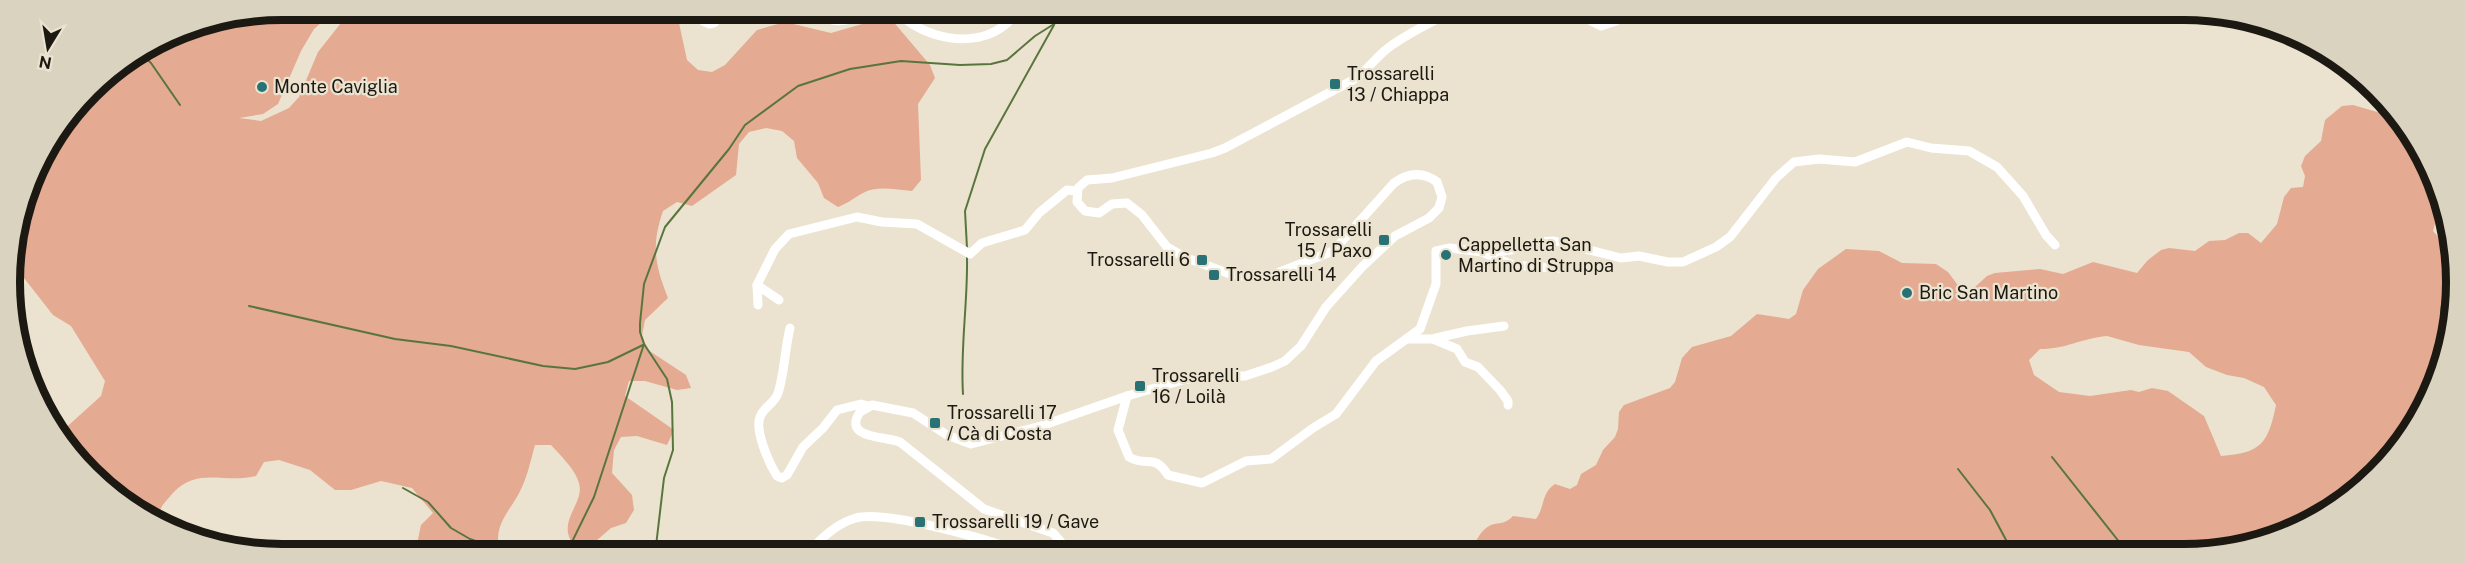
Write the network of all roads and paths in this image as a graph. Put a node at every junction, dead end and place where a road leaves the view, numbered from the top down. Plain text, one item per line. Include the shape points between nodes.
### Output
1 (906, 20) edge
2 (1009, 20) edge
3 (1437, 20) edge
4 (1590, 20) edge
5 (1615, 20) edge
6 (1077, 192) junction
7 (2055, 245) dead end
8 (1490, 254) junction
9 (1564, 269) dead end
10 (757, 285) junction
11 (779, 300) dead end
12 (758, 305) dead end
13 (1504, 326) dead end
14 (790, 328) dead end
15 (1406, 339) junction
16 (1433, 339) junction
17 (1127, 396) junction
18 (1508, 405) dead end
19 (868, 406) junction
20 (817, 544) edge
21 (995, 544) edge
22 (1061, 544) edge

1 - 2 street via 938,36 964,39 991,33
3 - 6 street via 1391,46 1353,80 1225,148 1112,178 1087,180
4 - 5 street via 1601,26
6 - 10 street via 1067,190 1025,230 982,243 970,254 908,222 856,217 797,231 785,236 775,249
6 - 17 street via 1077,202 1089,213 1100,213 1116,203 1131,205 1160,240 1184,257 1248,277 1268,277 1333,251 1401,178 1415,174 1432,178 1442,192 1439,208 1429,218 1395,236 1362,267 1326,307 1307,339 1285,361 1245,376 1206,376
7 - 8 street via 2023,196 1997,167 1969,152 1907,142 1855,162 1794,162 1772,183 1730,237 1683,262 1639,256 1621,258 1554,241
8 - 9 street via 1513,265
8 - 15 street via 1450,248 1436,251 1437,274 1431,302 1420,329
10 - 11 street
10 - 12 street
13 - 16 street
14 - 19 street via 779,390 758,424 777,476 784,477 803,447 837,410
15 - 16 street
15 - 17 street via 1370,368 1336,414 1271,459 1246,460 1200,483 1168,475 1156,463 1133,460 1127,455 1118,430
16 - 18 street via 1457,349 1465,362 1481,370
17 - 19 street via 1041,426 971,444 947,435 913,413
19 - 22 street via 857,415 860,433 893,439 908,447 984,509 1053,533
20 - 21 street via 841,524 869,515

